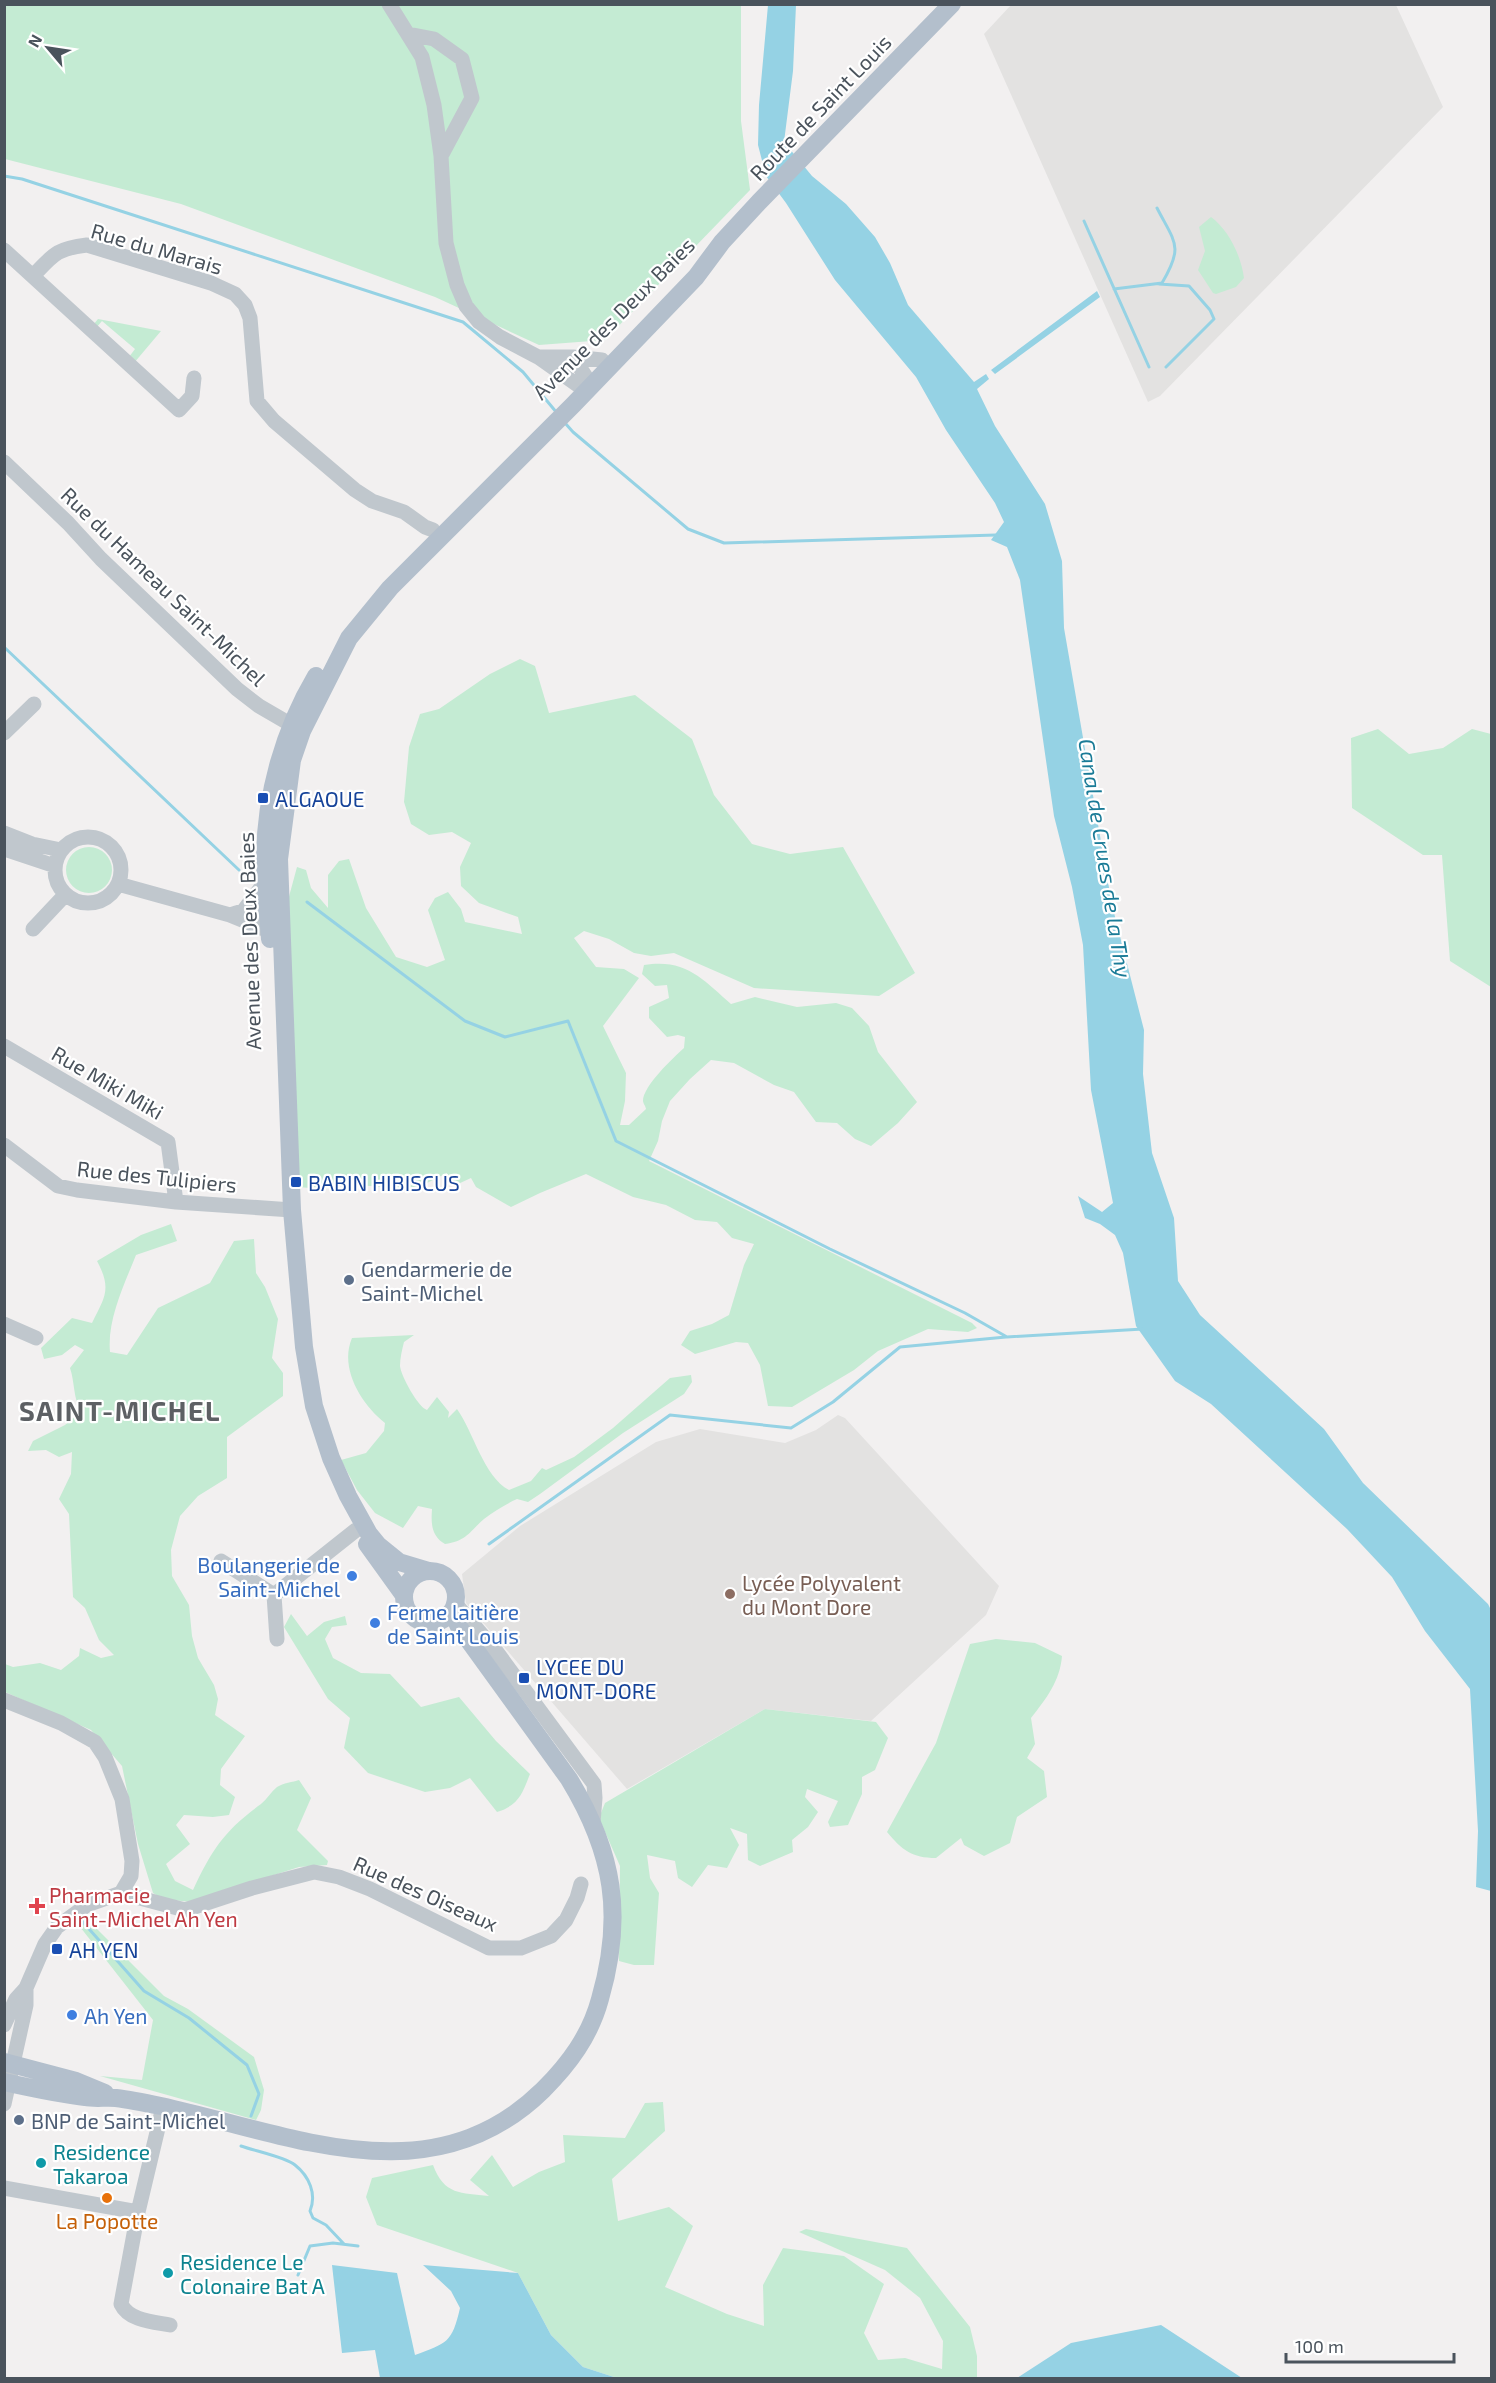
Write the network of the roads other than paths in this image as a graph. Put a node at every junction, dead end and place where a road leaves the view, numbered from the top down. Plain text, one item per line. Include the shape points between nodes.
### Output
1 (389, 4) edge
2 (952, 4) edge
3 (408, 34) junction
4 (441, 156) junction
5 (722, 242) junction
6 (4, 250) edge
7 (33, 276) junction
8 (538, 357) junction
9 (573, 357) junction
10 (602, 360) junction
11 (194, 378) dead end
12 (578, 391) junction
13 (548, 422) junction
14 (4, 462) edge
15 (433, 530) junction
16 (34, 704) dead end
17 (296, 728) junction
18 (4, 733) edge
19 (4, 833) edge
20 (4, 849) edge
21 (61, 850) junction
22 (55, 866) junction
23 (266, 881) junction
24 (118, 884) junction
25 (65, 895) junction
26 (237, 912) junction
27 (269, 924) junction
28 (33, 929) dead end
29 (285, 998) junction
30 (4, 1046) edge
31 (4, 1145) edge
32 (176, 1202) junction
33 (288, 1210) junction
34 (4, 1324) edge
35 (36, 1338) dead end
36 (356, 1530) junction
37 (221, 1561) dead end
38 (429, 1571) junction
39 (404, 1594) junction
40 (274, 1595) junction
41 (454, 1607) junction
42 (435, 1623) junction
43 (277, 1639) dead end
44 (4, 1700) edge
45 (532, 1728) junction
46 (593, 1823) junction
47 (581, 1884) dead end
48 (121, 1893) junction
49 (16, 1993) edge
50 (4, 2025) edge
51 (8, 2063) edge
52 (6, 2083) edge
53 (115, 2098) junction
54 (4, 2104) edge
55 (163, 2107) junction
56 (4, 2188) edge
57 (138, 2212) junction
58 (170, 2325) dead end

1 - 3 street
2 - 5 main road, Route de Saint Louis
3 - 4 street via 422,57
3 - 4 street via 434,39 462,59 472,98
4 - 8 street via 446,243 466,306 479,322 500,337
5 - 10 main road, Avenue des Deux Baies
5 - 12 main road, Avenue des Deux Baies via 696,278
6 - 7 street
7 - 11 street via 179,410 192,396
7 - 15 street, Rue du Marais via 54,254 66,248 87,246 235,294 250,318 257,401 274,422 364,496 404,512
8 - 9 street
8 - 12 street
9 - 10 street
9 - 12 street
10 - 12 main road, Avenue des Deux Baies
12 - 13 main road, Avenue des Deux Baies
13 - 15 main road, Avenue des Deux Baies
13 - 17 main road, Avenue des Deux Baies via 390,588 349,638
14 - 17 street, Rue du Hameau Saint-Michel via 237,689
15 - 17 main road, Avenue des Deux Baies via 394,569 338,639 313,681
16 - 18 street
17 - 23 main road, Avenue des Deux Baies via 274,778 267,815
17 - 29 main road, Avenue des Deux Baies via 279,859
19 - 21 street
20 - 22 street
21 - 22 street
21 - 24 street via 79,838 103,841 120,863
22 - 25 street via 58,887
23 - 26 street
23 - 27 main road, Avenue des Deux Baies
24 - 25 street via 104,900 93,903 74,901
24 - 26 street
25 - 28 street
26 - 27 street via 259,911
27 - 29 street via 276,928 279,986
27 - 33 main road, Avenue des Deux Baies
29 - 33 main road, Avenue des Deux Baies
30 - 32 street, Rue Miki Miki via 168,1142
31 - 32 street, Rue des Tulipiers via 58,1186
32 - 33 street, Rue des Tulipiers
33 - 36 main road, Avenue des Deux Baies via 290,1299 305,1410 326,1471
33 - 38 main road, Avenue des Deux Baies via 314,1406 332,1458 348,1496 378,1545 399,1562
34 - 35 street
36 - 39 main road, Avenue des Deux Baies
36 - 40 street
37 - 40 street
38 - 39 main road via 409,1580
38 - 41 main road, Avenue des Deux Baies via 450,1581 456,1594
39 - 42 main road, Avenue des Deux Baies via 412,1617 419,1622
40 - 43 street
41 - 42 main road
41 - 45 main road, Avenue des Deux Baies via 459,1627
41 - 46 street via 496,1651 594,1784
42 - 45 main road, Avenue des Deux Baies via 489,1675
44 - 48 street via 86,1735 104,1754 122,1799 131,1855 132,1876
45 - 46 main road, Avenue des Deux Baies via 569,1779
46 - 55 main road, Avenue des Deux Baies via 603,1848 611,1889 613,1934 606,1980 591,2027 574,2054 556,2077 518,2111 477,2135 451,2144 400,2152 310,2144
47 - 48 street, Rue des Oiseaux via 566,1920 551,1936 521,1948 489,1948 370,1889 314,1872 185,1910
48 - 49 street via 87,1905 57,1927
49 - 50 street
49 - 51 street via 26,2005
51 - 52 street
51 - 53 main road, Avenue des Deux Baies via 76,2081
52 - 53 main road, Avenue des Deux Baies via 87,2098
52 - 54 street
53 - 55 main road, Avenue des Deux Baies
55 - 57 street
56 - 57 street
57 - 58 street via 121,2304 134,2317

